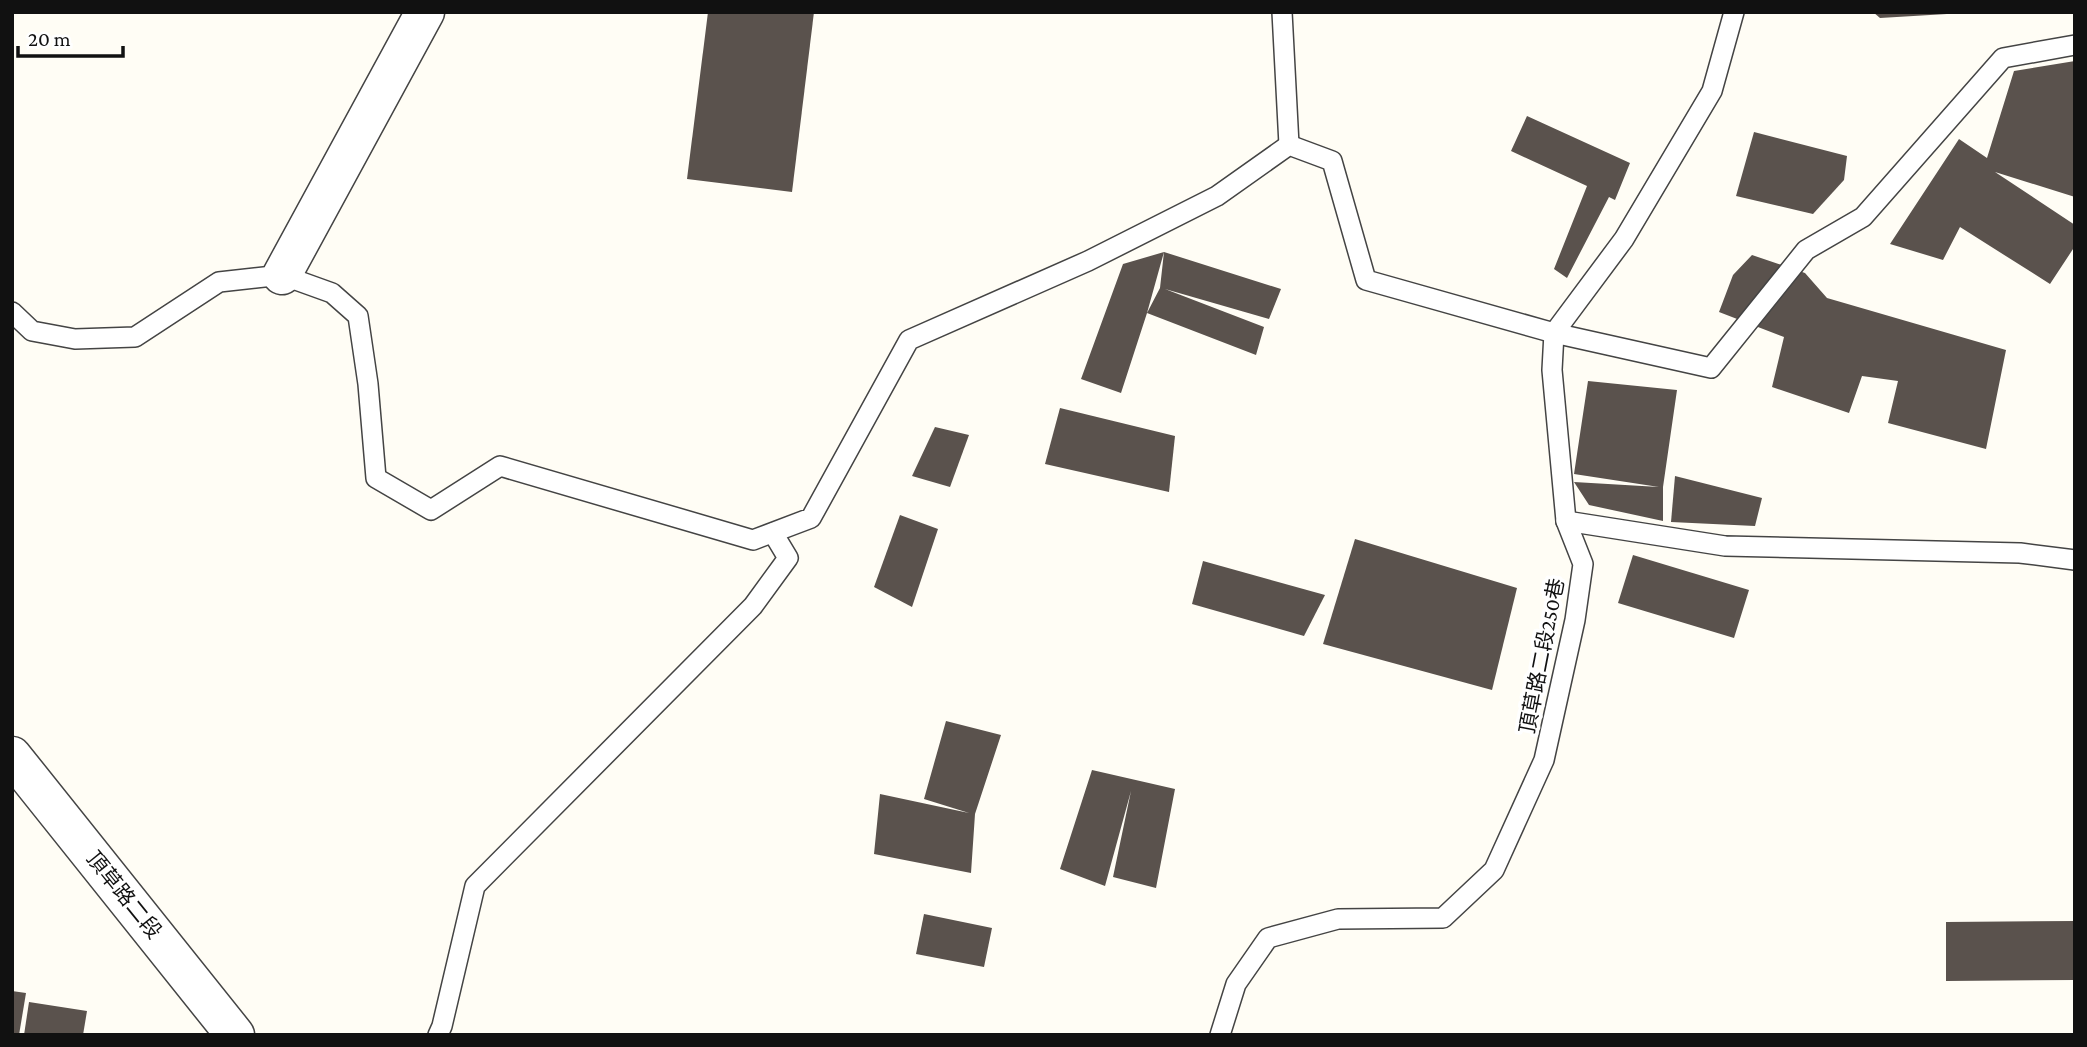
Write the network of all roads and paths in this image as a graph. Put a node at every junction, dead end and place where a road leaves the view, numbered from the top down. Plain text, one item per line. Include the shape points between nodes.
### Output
1 (425, 12) edge
2 (1282, 12) edge
3 (1734, 12) edge
4 (2075, 45) edge
5 (1289, 145) junction
6 (282, 275) junction
7 (12, 313) edge
8 (1554, 333) junction
9 (1566, 521) junction
10 (773, 533) junction
11 (2075, 561) edge
12 (12, 756) edge
13 (235, 1035) edge
14 (438, 1035) edge
15 (1220, 1035) edge

1 - 6 street
2 - 5 lane
3 - 8 lane via 1712,91 1624,239
4 - 8 lane via 2003,58 1863,218 1806,250 1711,368
5 - 8 lane via 1332,161 1366,281
5 - 10 lane via 1217,196 1088,261 909,340 811,518
6 - 7 lane via 219,282 135,337 75,340 32,331
6 - 10 lane via 332,293 358,316 376,478 431,510 500,466 753,540
8 - 9 lane, 頂草路二段250巷 via 1552,370
9 - 11 lane via 1725,546 2020,553
9 - 15 lane, 頂草路二段250巷 via 1583,564 1575,621 1544,760 1494,870 1443,918 1338,919 1268,939 1236,984
10 - 14 lane via 788,558 753,606 475,886
12 - 13 street, 頂草路二段

